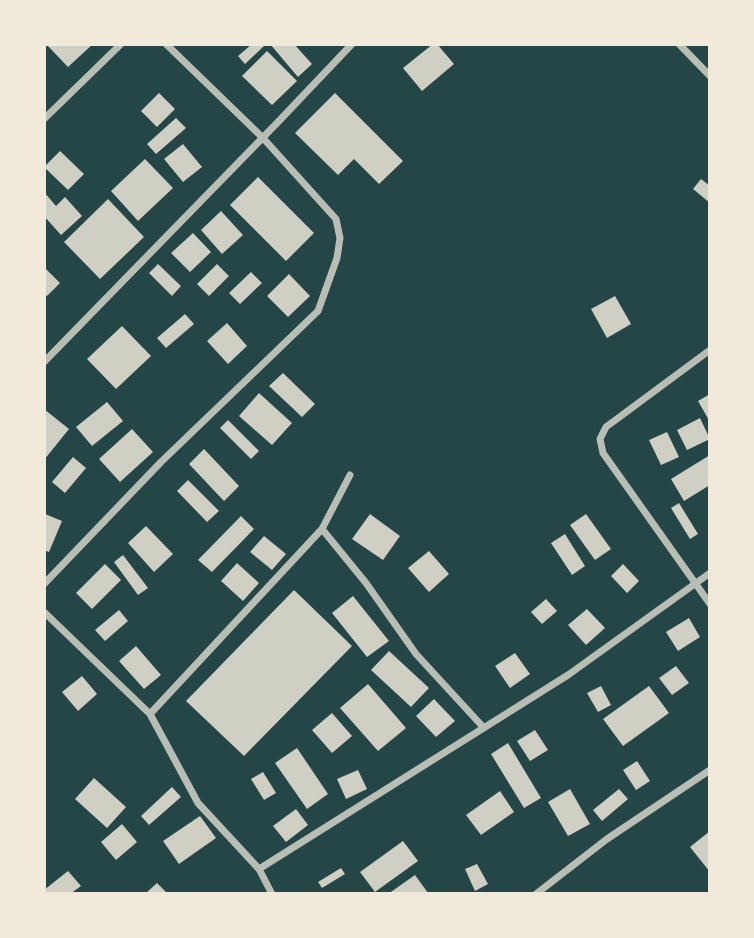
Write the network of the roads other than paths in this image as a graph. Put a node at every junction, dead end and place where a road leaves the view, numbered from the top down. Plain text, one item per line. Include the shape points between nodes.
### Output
1 (121, 44) edge
2 (166, 44) edge
3 (352, 44) edge
4 (679, 44) edge
5 (710, 76) edge
6 (44, 119) edge
7 (263, 138) junction
8 (710, 350) edge
9 (44, 362) edge
10 (350, 475) dead end
11 (322, 529) junction
12 (710, 573) edge
13 (696, 582) junction
14 (44, 584) edge
15 (710, 604) edge
16 (44, 611) edge
17 (150, 714) junction
18 (484, 728) junction
19 (710, 770) edge
20 (259, 869) junction
21 (272, 894) edge
22 (536, 894) edge

1 - 6 street
2 - 7 street
3 - 7 street
4 - 5 street
7 - 9 street
7 - 14 street via 336,219 340,238 337,258 318,311 161,461
8 - 13 street via 606,426 600,439 603,453
10 - 11 street
11 - 17 street
11 - 18 street via 416,654
12 - 13 street
13 - 15 street
13 - 18 street via 568,675
16 - 17 street
17 - 20 street via 198,803
18 - 20 street
19 - 22 street via 607,839
20 - 21 street

